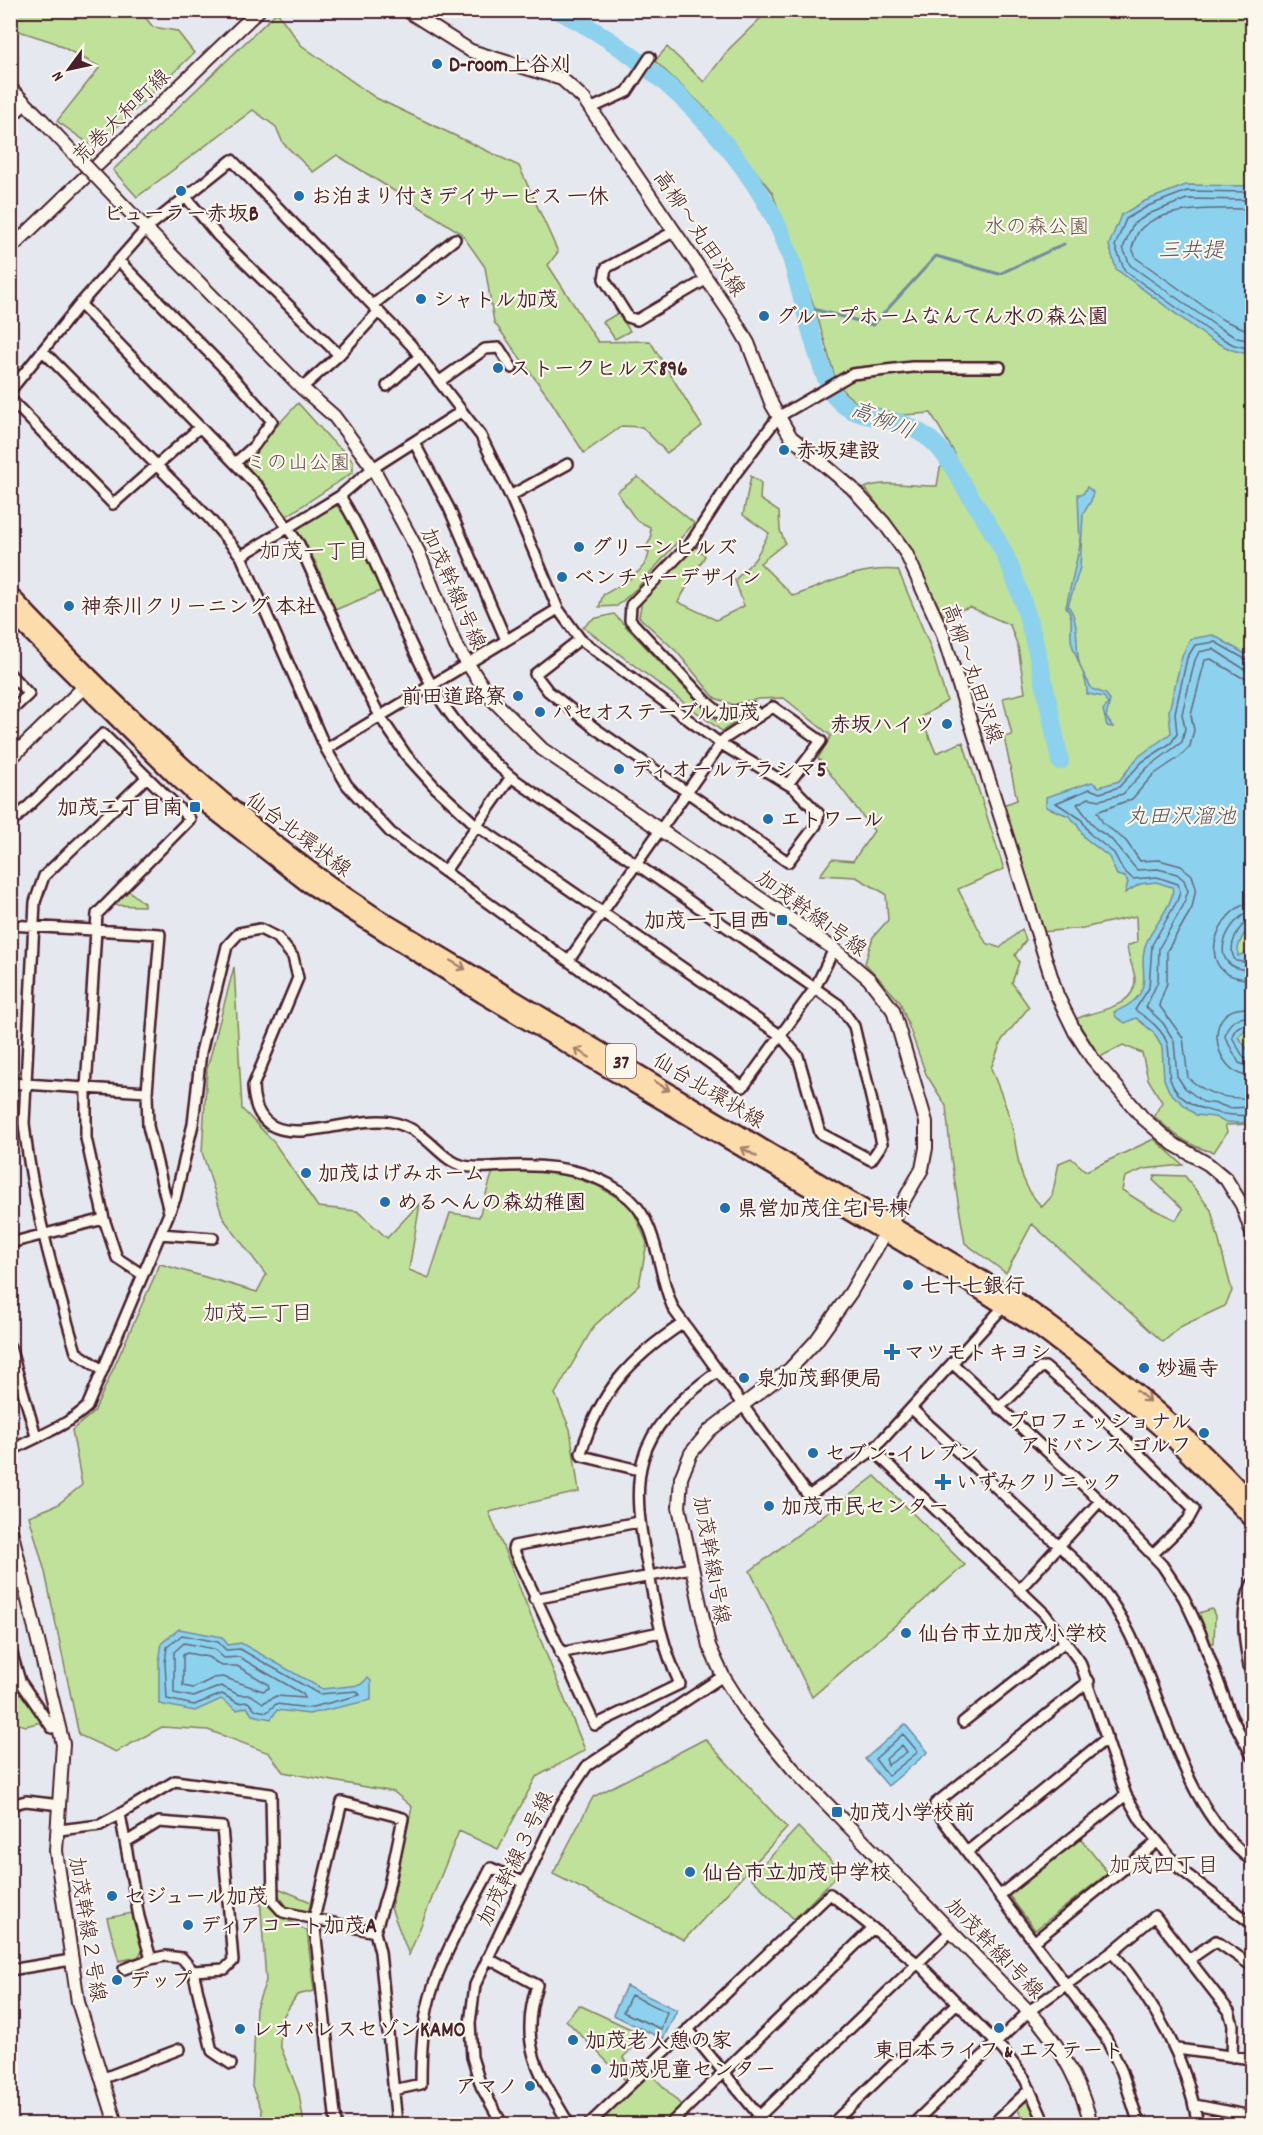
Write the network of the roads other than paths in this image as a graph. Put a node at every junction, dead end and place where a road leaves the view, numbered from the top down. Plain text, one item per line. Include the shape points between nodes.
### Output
1 (259, 10) edge
2 (406, 10) edge
3 (650, 57) dead end
4 (10, 88) edge
5 (26, 104) junction
6 (592, 108) junction
7 (10, 118) edge
8 (186, 197) junction
9 (147, 228) junction
10 (675, 231) junction
11 (455, 239) dead end
12 (10, 249) edge
13 (119, 261) junction
14 (707, 279) junction
15 (80, 304) junction
16 (376, 308) junction
17 (43, 351) junction
18 (339, 355) junction
19 (420, 356) junction
20 (1000, 367) dead end
21 (512, 368) dead end
22 (440, 381) junction
23 (387, 386) dead end
24 (302, 388) junction
25 (10, 391) edge
26 (10, 399) edge
27 (462, 411) junction
28 (778, 417) junction
29 (200, 427) junction
30 (415, 444) junction
31 (236, 463) junction
32 (568, 464) dead end
33 (155, 465) junction
34 (373, 468) junction
35 (340, 496) junction
36 (510, 496) junction
37 (288, 526) junction
38 (241, 556) junction
39 (10, 595) edge
40 (558, 609) junction
41 (10, 612) edge
42 (580, 639) junction
43 (506, 640) junction
44 (465, 663) junction
45 (10, 674) edge
46 (88, 684) junction
47 (432, 686) junction
48 (10, 712) edge
49 (760, 716) junction
50 (381, 718) junction
51 (721, 744) junction
52 (326, 749) junction
53 (10, 759) edge
54 (147, 777) junction
55 (511, 777) junction
56 (788, 784) junction
57 (687, 790) junction
58 (10, 824) edge
59 (477, 825) junction
60 (660, 827) junction
61 (635, 863) junction
62 (445, 871) junction
63 (601, 913) junction
64 (10, 925) edge
65 (35, 927) junction
66 (98, 931) junction
67 (834, 949) junction
68 (569, 960) junction
69 (814, 988) junction
70 (780, 1035) junction
71 (10, 1083) edge
72 (26, 1084) junction
73 (86, 1088) junction
74 (147, 1092) junction
75 (169, 1212) junction
76 (104, 1219) junction
77 (889, 1230) junction
78 (1252, 1233) edge
79 (44, 1234) junction
80 (160, 1234) junction
81 (213, 1238) dead end
82 (10, 1243) edge
83 (142, 1275) junction
84 (1008, 1302) junction
85 (682, 1324) junction
86 (10, 1347) edge
87 (952, 1363) junction
88 (102, 1370) junction
89 (717, 1372) junction
90 (742, 1406) junction
91 (911, 1408) junction
92 (999, 1408) junction
93 (36, 1436) junction
94 (873, 1450) junction
95 (10, 1451) edge
96 (639, 1470) junction
97 (1100, 1501) junction
98 (1252, 1502) edge
99 (1252, 1519) edge
100 (638, 1522) junction
101 (10, 1526) edge
102 (1058, 1545) junction
103 (1153, 1554) junction
104 (691, 1568) junction
105 (649, 1577) junction
106 (1252, 1584) edge
107 (1019, 1590) junction
108 (534, 1599) junction
109 (660, 1632) junction
110 (1066, 1641) junction
111 (10, 1647) edge
112 (560, 1653) junction
113 (723, 1676) junction
114 (1252, 1680) edge
115 (1089, 1681) junction
116 (963, 1722) dead end
117 (59, 1726) junction
118 (1107, 1738) junction
119 (1252, 1756) edge
120 (1126, 1795) junction
121 (10, 1805) edge
122 (60, 1805) junction
123 (120, 1814) junction
124 (59, 1830) junction
125 (126, 1842) junction
126 (1156, 1842) junction
127 (968, 1851) junction
128 (1252, 1862) edge
129 (523, 1882) junction
130 (1000, 1895) junction
131 (314, 1919) junction
132 (1252, 1924) edge
133 (873, 1928) junction
134 (375, 1932) junction
135 (951, 1932) junction
136 (1035, 1941) junction
137 (1112, 1952) junction
138 (487, 1958) junction
139 (151, 1959) junction
140 (1190, 1959) junction
141 (72, 1960) junction
142 (918, 1963) junction
143 (1252, 1966) edge
144 (124, 1969) dead end
145 (10, 1970) edge
146 (193, 1971) junction
147 (1066, 1982) junction
148 (957, 2003) junction
149 (1029, 2011) junction
150 (688, 2029) junction
151 (997, 2043) junction
152 (180, 2049) dead end
153 (1177, 2049) junction
154 (1232, 2056) junction
155 (1252, 2059) edge
156 (231, 2064) dead end
157 (723, 2074) junction
158 (101, 2079) junction
159 (1030, 2089) junction
160 (393, 2090) junction
161 (1195, 2105) junction
162 (759, 2116) junction
163 (1252, 2116) edge
164 (116, 2124) edge
165 (336, 2124) edge
166 (397, 2124) edge
167 (502, 2124) edge
168 (569, 2124) edge
169 (589, 2124) edge
170 (670, 2124) edge
171 (751, 2124) edge
172 (766, 2124) edge
173 (832, 2124) edge
174 (913, 2124) edge
175 (993, 2124) edge
176 (1045, 2124) edge
177 (1091, 2124) edge
178 (1138, 2124) edge
179 (1198, 2124) edge

1 - 12 street, 荒巻大和町線
2 - 6 street, 高柳～丸田沢線 via 471,51 562,79
3 - 6 street via 627,92
4 - 5 street, 加茂幹線1号線
5 - 7 street
5 - 9 street, 加茂幹線1号線, bridge
6 - 10 street, 高柳～丸田沢線
8 - 9 street
8 - 16 street via 232,160
8 - 18 street via 217,235
9 - 13 street
9 - 24 street, 加茂幹線1号線
10 - 14 street, 高柳～丸田沢線
10 - 14 street via 606,268 604,279 628,317 638,320
11 - 16 street
13 - 15 street
13 - 31 street via 272,421
14 - 28 street, 高柳～丸田沢線 via 748,343
15 - 17 street
15 - 29 street
16 - 18 street
16 - 19 street
17 - 25 street
17 - 33 street
18 - 24 street
19 - 22 street
19 - 23 street
20 - 28 street via 912,367 852,374
21 - 22 street via 499,348 485,349
22 - 27 street
24 - 34 street, 加茂幹線1号線 via 334,417
26 - 33 street via 113,504
27 - 30 street
27 - 36 street via 481,436
28 - 49 street via 690,544 631,605 630,620 722,715 750,707
28 - 78 street, 高柳～丸田沢線 via 791,437 852,488 906,553 942,632 1057,995 1075,1032 1143,1118 1173,1144 1226,1179 1242,1205
29 - 31 street
29 - 33 street
30 - 34 street
30 - 43 street via 449,508
31 - 37 street
32 - 36 street
33 - 38 street
34 - 35 street
34 - 44 street, 加茂幹線1号線 via 418,551
35 - 37 street
35 - 47 street via 361,529
36 - 40 street
37 - 38 street
37 - 50 street
38 - 52 street
39 - 46 main road, 仙台北環状線 / 37
40 - 42 street
40 - 43 street
41 - 46 main road, 仙台北環状線 / 37
42 - 51 street
42 - 57 street via 535,674 548,691 579,716
43 - 44 street
44 - 47 street
44 - 60 street, 加茂幹線1号線 via 489,696 542,749
45 - 48 street via 29,694
46 - 53 street
46 - 77 main road, 仙台北環状線 / 37 via 241,818 366,910 748,1137
47 - 50 street
47 - 55 street via 482,752
49 - 51 street
49 - 56 street via 773,707 821,741
50 - 52 street
50 - 59 street via 406,755
51 - 56 street
51 - 57 street
52 - 62 street via 347,785 368,810 391,833
54 - 58 street via 103,734
54 - 65 street via 44,876 35,902
54 - 66 street via 190,819 102,907
55 - 59 street
55 - 61 street
56 - 57 street via 819,814 816,825 788,862
57 - 60 street
59 - 62 street
59 - 63 street
60 - 61 street
60 - 67 street, 加茂幹線1号線
61 - 63 street
61 - 69 street
62 - 68 street
63 - 68 street
63 - 70 street
64 - 65 street
65 - 66 street
65 - 72 street
66 - 73 street
66 - 74 street via 160,934
67 - 69 street
67 - 77 street, 加茂幹線1号線 via 869,979 893,1010 926,1122 922,1169
68 - 70 street via 743,1087
69 - 70 street
69 - 70 street via 839,1005 854,1026 882,1144 871,1160 820,1133 798,1056
71 - 72 street
72 - 73 street
72 - 79 street via 24,1123 28,1157
73 - 74 street
73 - 76 street via 87,1138
74 - 75 street via 148,1126
75 - 80 street
75 - 85 street via 193,1124 201,1052 227,946 238,933 260,929 278,938 293,957 298,978 253,1086 254,1103 263,1120 276,1129 293,1132 370,1121 394,1123 420,1133 458,1164 550,1166 603,1183 627,1197 647,1222 666,1292
76 - 79 street
76 - 83 street via 117,1258
77 - 84 main road, 仙台北環状線 / 37
77 - 90 street, 加茂幹線1号線 via 816,1341 790,1368
79 - 82 street
79 - 88 street via 76,1352
80 - 81 street
80 - 83 street
83 - 88 street
84 - 87 street
84 -> 98 main road, 仙台北環状線 / 37 via 1077,1342 1132,1386
84 - 99 main road, 仙台北環状線 / 37 via 1119,1391
85 - 89 street
85 - 96 street via 647,1348 620,1376 599,1407 581,1454
86 - 93 street
87 - 91 street
87 - 92 street
88 - 93 street via 87,1407 70,1423
89 - 90 street
89 - 96 street via 669,1412 654,1434
90 - 94 street via 810,1495
90 - 104 street, 加茂幹線1号線 via 700,1440 685,1464 679,1507
91 - 94 street
91 - 102 street
92 - 97 street
92 - 103 street via 1045,1367 1092,1407 1194,1509
93 - 95 street
94 - 107 street
96 - 100 street
97 - 102 street
97 - 103 street
100 - 105 street
100 - 108 street via 514,1546
101 - 117 street, 加茂幹線２号線
102 - 107 street
102 - 128 street via 1107,1595 1150,1675 1186,1772 1209,1812
103 - 119 street via 1184,1598 1231,1716
104 - 105 street
104 - 113 street, 加茂幹線1号線 via 704,1627
105 - 108 street
105 - 109 street
106 - 114 street via 1246,1597 1245,1650
107 - 110 street
108 - 112 street
109 - 112 street
109 - 112 street via 679,1687 595,1725
110 - 115 street
110 - 116 street
111 - 117 street via 20,1681 52,1728
113 - 129 street, 加茂幹線３号線 via 587,1766 572,1785
113 - 135 street, 加茂幹線1号線 via 771,1745
115 - 118 street
115 - 127 street via 935,1804
117 - 122 street, 加茂幹線２号線 via 63,1744
118 - 120 street
118 - 127 street
120 - 126 street
120 - 130 street
121 - 122 street via 26,1801
122 - 124 street, 加茂幹線２号線
123 - 124 street via 100,1825
123 - 125 street
123 - 131 street via 175,1781 271,1794 273,1901 283,1912
124 - 141 street, 加茂幹線２号線 via 56,1851
125 - 139 street
125 - 146 street via 159,1822 222,1827 233,1961 225,1969
126 - 132 street via 1180,1869
126 - 136 street
127 - 130 street
129 - 138 street, 加茂幹線３号線
129 - 160 street via 491,1868 430,1997 423,2032 421,2084
130 - 136 street
131 - 134 street
131 - 134 street via 342,1802 403,1818
131 - 165 street
133 - 142 street
133 - 150 street via 828,1894
133 - 157 street
134 - 160 street
135 - 142 street
135 - 149 street, 加茂幹線1号線
136 - 147 street
137 - 140 street via 1155,1916
137 - 147 street
137 - 153 street via 1150,2001
138 - 167 street, 加茂幹線３号線 via 472,1998 470,2037 481,2086
138 - 168 street via 537,1985 528,2020 530,2048
139 - 144 street
139 - 146 street via 182,1958
140 - 143 street via 1216,1941
140 - 154 street via 1229,2011 1233,2025
141 - 145 street
141 - 158 street, 加茂幹線２号線 via 78,2002
142 - 148 street
142 - 162 street
146 - 156 street via 212,2051
147 - 149 street
147 - 178 street via 1106,2038
148 - 151 street
148 - 173 street
149 - 151 street
149 - 177 street, 加茂幹線1号線 via 1069,2065
150 - 157 street
150 - 169 street
151 - 159 street
151 - 174 street
152 - 158 street
153 - 154 street
153 - 161 street
154 - 155 street
157 - 162 street
157 - 170 street
158 - 164 street, 加茂幹線２号線
159 - 175 street
159 - 176 street
160 - 166 street
161 - 163 street
161 - 179 street
162 - 171 street
162 - 172 street

